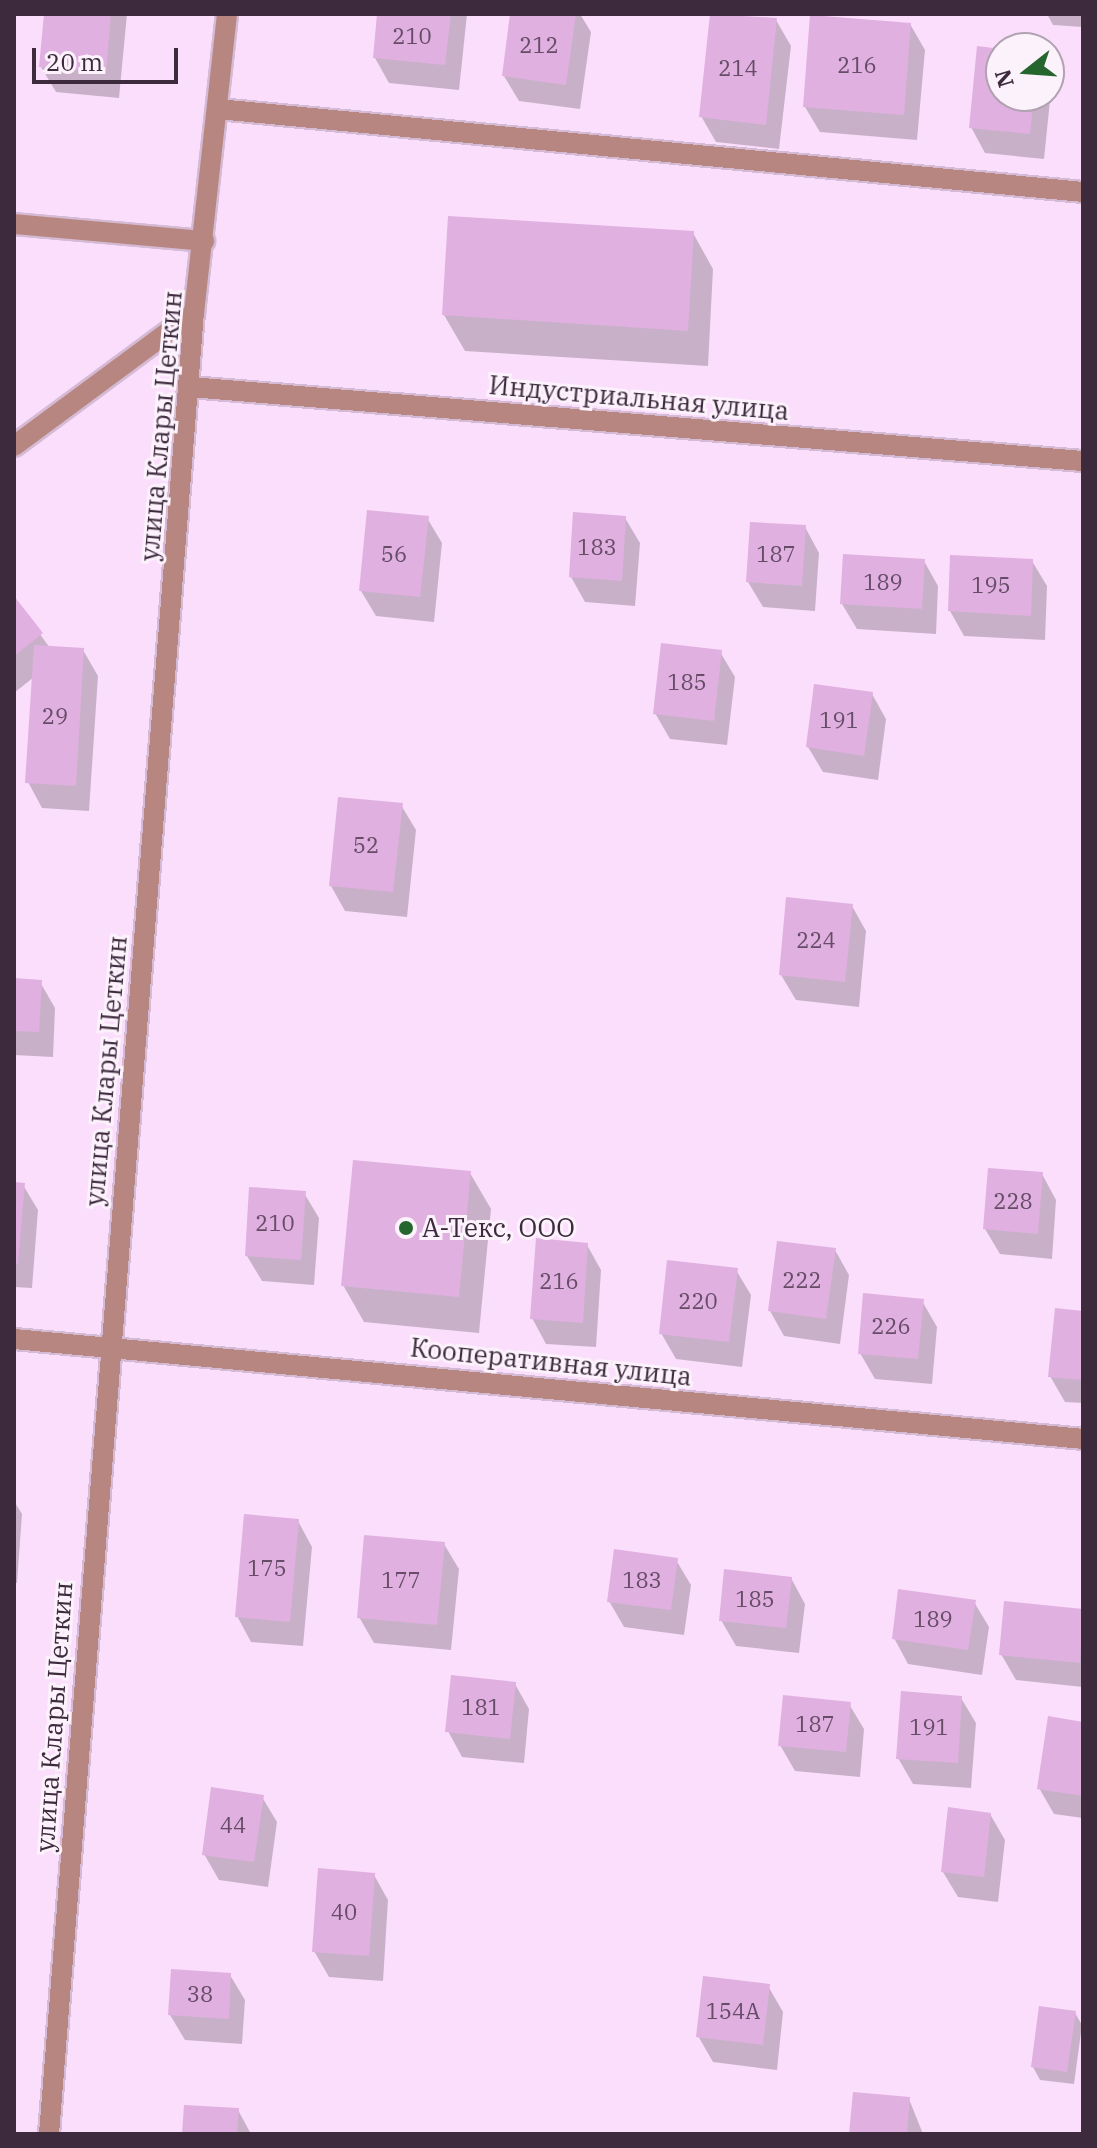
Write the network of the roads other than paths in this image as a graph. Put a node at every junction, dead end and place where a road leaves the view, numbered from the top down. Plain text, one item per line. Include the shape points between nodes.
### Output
1 (227, 14) edge
2 (218, 109) junction
3 (1083, 192) edge
4 (14, 224) edge
5 (204, 241) junction
6 (194, 313) junction
7 (190, 387) junction
8 (14, 446) edge
9 (1083, 461) edge
10 (14, 1339) edge
11 (108, 1345) junction
12 (1083, 1439) edge
13 (49, 2134) edge

1 - 2 street, улица Клары Цеткин
2 - 3 street
2 - 5 street, улица Клары Цеткин
4 - 5 street
5 - 6 street, улица Клары Цеткин
6 - 7 street, улица Клары Цеткин
6 - 8 street
7 - 9 street, Индустриальная улица
7 - 11 street, улица Клары Цеткин
10 - 11 street, Кооперативная улица
11 - 12 street, Кооперативная улица
11 - 13 street, улица Клары Цеткин

